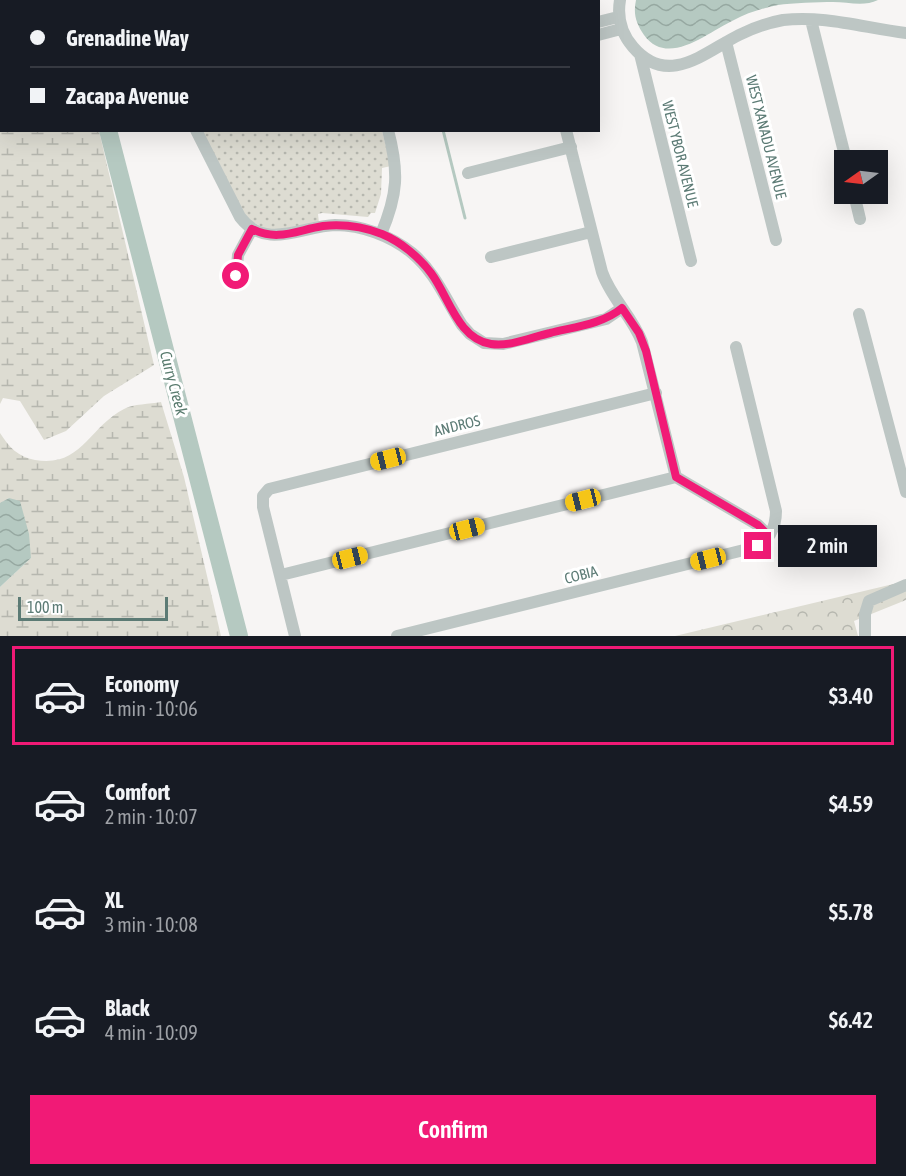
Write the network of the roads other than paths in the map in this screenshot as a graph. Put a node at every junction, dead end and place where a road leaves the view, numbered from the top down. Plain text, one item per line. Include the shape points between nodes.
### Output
1 (620, 0) edge
2 (811, 20) junction
3 (600, 22) edge
4 (620, 23) junction
5 (600, 34) edge
6 (905, 36) edge
7 (726, 42) junction
8 (640, 54) junction
9 (197, 132) edge
10 (389, 132) edge
11 (567, 132) edge
12 (571, 147) junction
13 (844, 150) edge
14 (468, 173) dead end
15 (856, 204) edge
16 (860, 219) dead end
17 (252, 229) junction
18 (591, 232) junction
19 (381, 234) junction
20 (776, 240) dead end
21 (491, 257) dead end
22 (691, 261) dead end
23 (236, 276) dead end
24 (622, 308) junction
25 (860, 314) dead end
26 (736, 347) dead end
27 (656, 393) junction
28 (676, 477) junction
29 (906, 492) edge
30 (769, 536) junction
31 (280, 575) junction
32 (906, 585) edge
33 (296, 636) edge
34 (397, 636) edge
35 (865, 636) edge

1 - 4 street
2 - 6 street
2 - 7 street via 770,23
2 - 13 street
3 - 4 street
4 - 5 street
4 - 8 street
7 - 8 street via 678,66 656,63
7 - 20 street, WEST XANADU AVENUE
8 - 22 street, WEST YBOR AVENUE
9 - 17 street via 240,217
10 - 19 street via 397,179 394,201
11 - 12 street
12 - 14 street
12 - 18 street
15 - 16 street
17 - 19 street via 282,236 337,225
17 - 23 street via 238,255
18 - 21 street
18 - 24 street via 605,282
19 - 24 street via 423,263 470,334 489,344 507,344 606,319
24 - 27 street via 642,342
25 - 29 street
26 - 30 street via 775,503 776,518
27 - 28 street
27 - 31 street, ANDROS via 267,491 263,507
28 - 30 street via 758,525
28 - 31 street
30 - 34 street, COBIA via 752,548
31 - 33 street
32 - 35 street via 869,601

